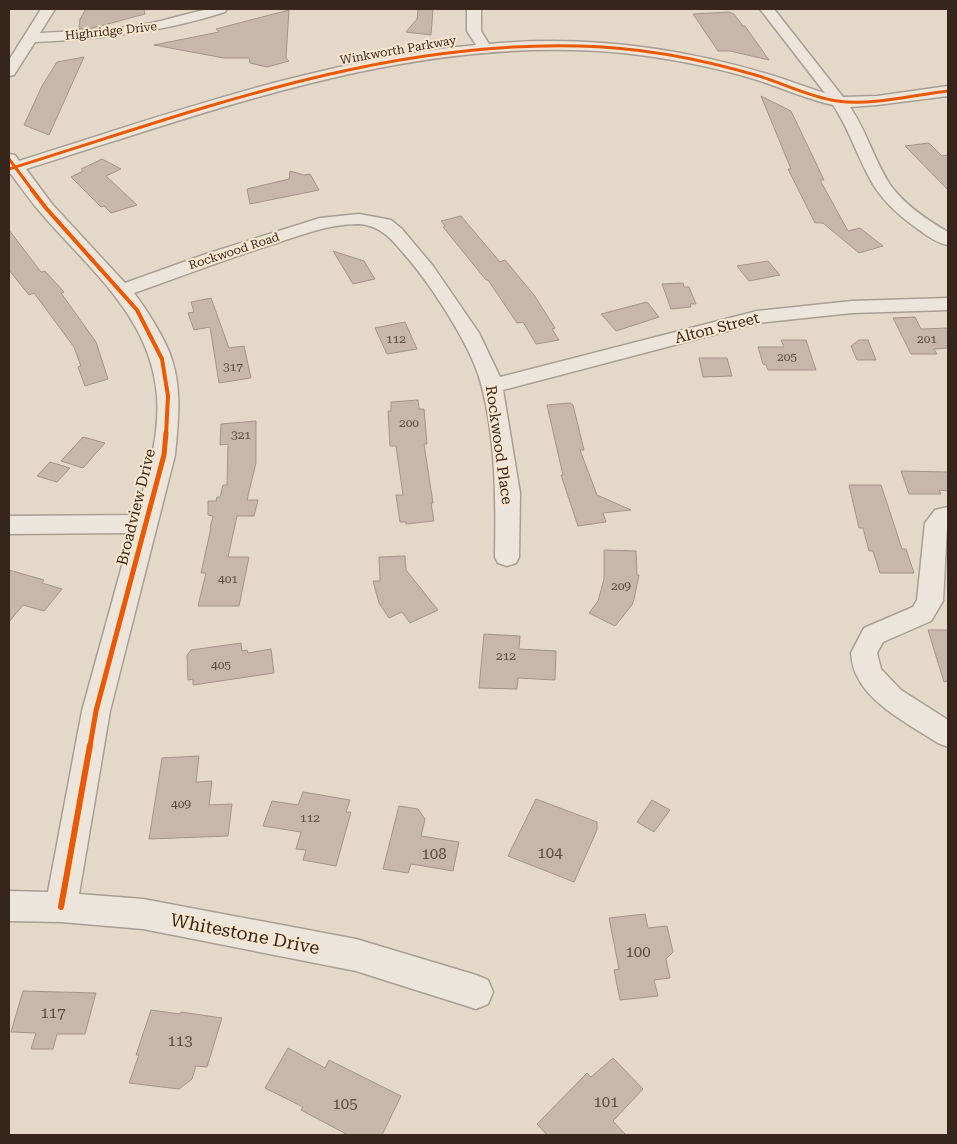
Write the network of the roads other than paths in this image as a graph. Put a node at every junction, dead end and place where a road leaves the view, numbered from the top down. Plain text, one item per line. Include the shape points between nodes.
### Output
1 (48, 9) edge
2 (220, 9) edge
3 (474, 9) edge
4 (767, 9) edge
5 (29, 38) junction
6 (485, 48) junction
7 (9, 72) edge
8 (948, 91) edge
9 (837, 101) junction
10 (948, 105) edge
11 (849, 117) junction
12 (11, 165) edge
13 (348, 220) joint
14 (948, 240) edge
15 (122, 290) junction
16 (948, 304) edge
17 (492, 386) junction
18 (948, 515) edge
19 (145, 524) junction
20 (9, 525) edge
21 (507, 558) dead end
22 (948, 734) edge
23 (9, 906) edge
24 (61, 907) junction
25 (476, 992) dead end

1 - 5 street
2 - 5 street, Highridge Drive via 163,26 132,31
3 - 6 street via 474,31
4 - 9 street
5 - 7 street
6 - 9 street, Winkworth Parkway via 576,45 668,55 749,74
6 - 12 street, Winkworth Parkway via 393,59 304,78
8 - 9 street, Winkworth Parkway
9 - 11 street
10 - 11 street
11 - 14 street via 878,179 897,203 916,220
12 - 15 street, Broadview Drive
13 - 15 street, Rockwood Road via 320,223
13 - 17 street, Rockwood Place via 374,221 385,224 396,233 424,266 469,333
15 - 19 street, Broadview Drive via 137,310 162,359 168,396 164,455
16 - 17 street, Alton Street via 871,305 757,317
17 - 21 street, Rockwood Place via 508,494
18 - 22 street via 937,523 930,602 922,614 873,635 864,653 869,674 891,698
19 - 20 street
19 - 24 street, Broadview Drive via 96,710
23 - 24 street, Whitestone Drive
24 - 25 street, Whitestone Drive via 143,914 356,954

